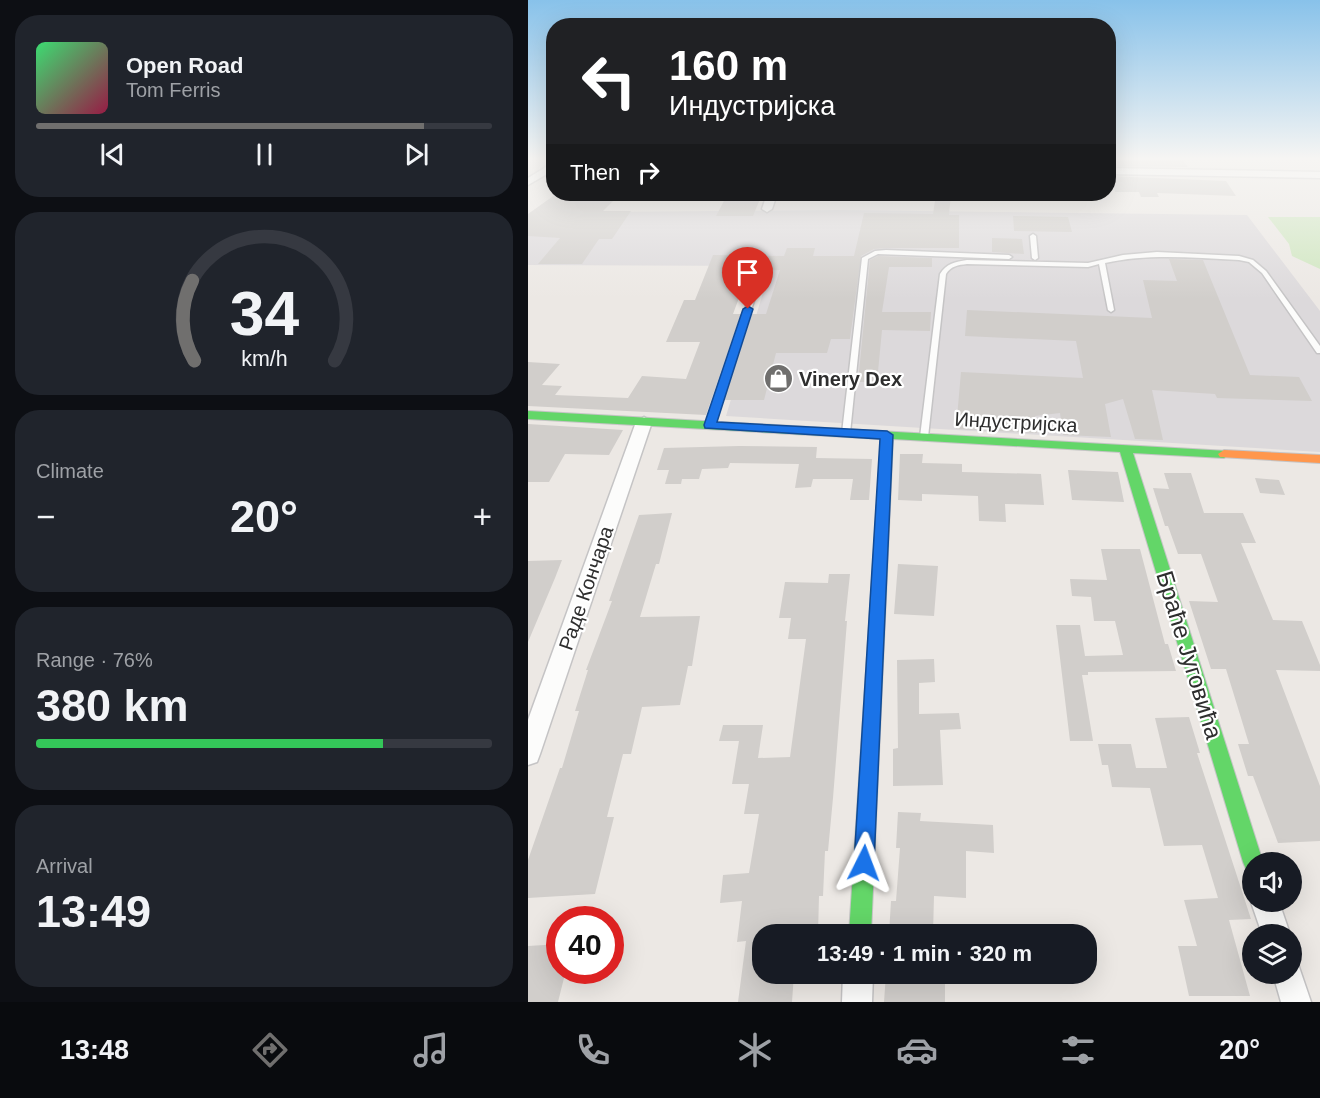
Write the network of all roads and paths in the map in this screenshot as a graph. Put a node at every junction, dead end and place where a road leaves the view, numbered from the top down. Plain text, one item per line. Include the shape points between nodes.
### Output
1 (768, 205) edge
2 (767, 209) dead end
3 (1033, 236) dead end
4 (1136, 256) junction
5 (1158, 257) dead end
6 (1035, 258) junction
7 (1071, 260) dead end
8 (1102, 263) junction
9 (759, 276) dead end
10 (1111, 310) dead end
11 (1320, 351) edge
12 (528, 415) edge
13 (644, 422) junction
14 (710, 425) junction
15 (846, 433) junction
16 (887, 435) junction
17 (924, 437) junction
18 (1125, 448) junction
19 (1320, 459) edge
20 (528, 754) edge
21 (1250, 852) edge
22 (861, 924) edge
23 (858, 984) edge
24 (1291, 984) edge
25 (857, 1002) edge
26 (1296, 1002) edge

1 - 2 street
3 - 6 lane
4 - 5 lane
4 - 8 lane
4 - 11 lane via 1251,261 1268,277
6 - 7 lane
6 - 15 lane via 886,252 865,258
8 - 10 lane
8 - 17 lane via 967,262 946,268 937,309
9 - 14 lane
12 - 13 street, Индустријска
13 - 14 street, Индустријска
13 - 20 street, Раде Кончара
14 - 15 street, Индустријска
15 - 16 street, Индустријска
16 - 17 street, Индустријска
16 - 22 street
17 - 18 street, Индустријска
18 - 19 street, Индустријска
18 - 21 street, Браће Југовића
23 - 25 street
24 - 26 street

